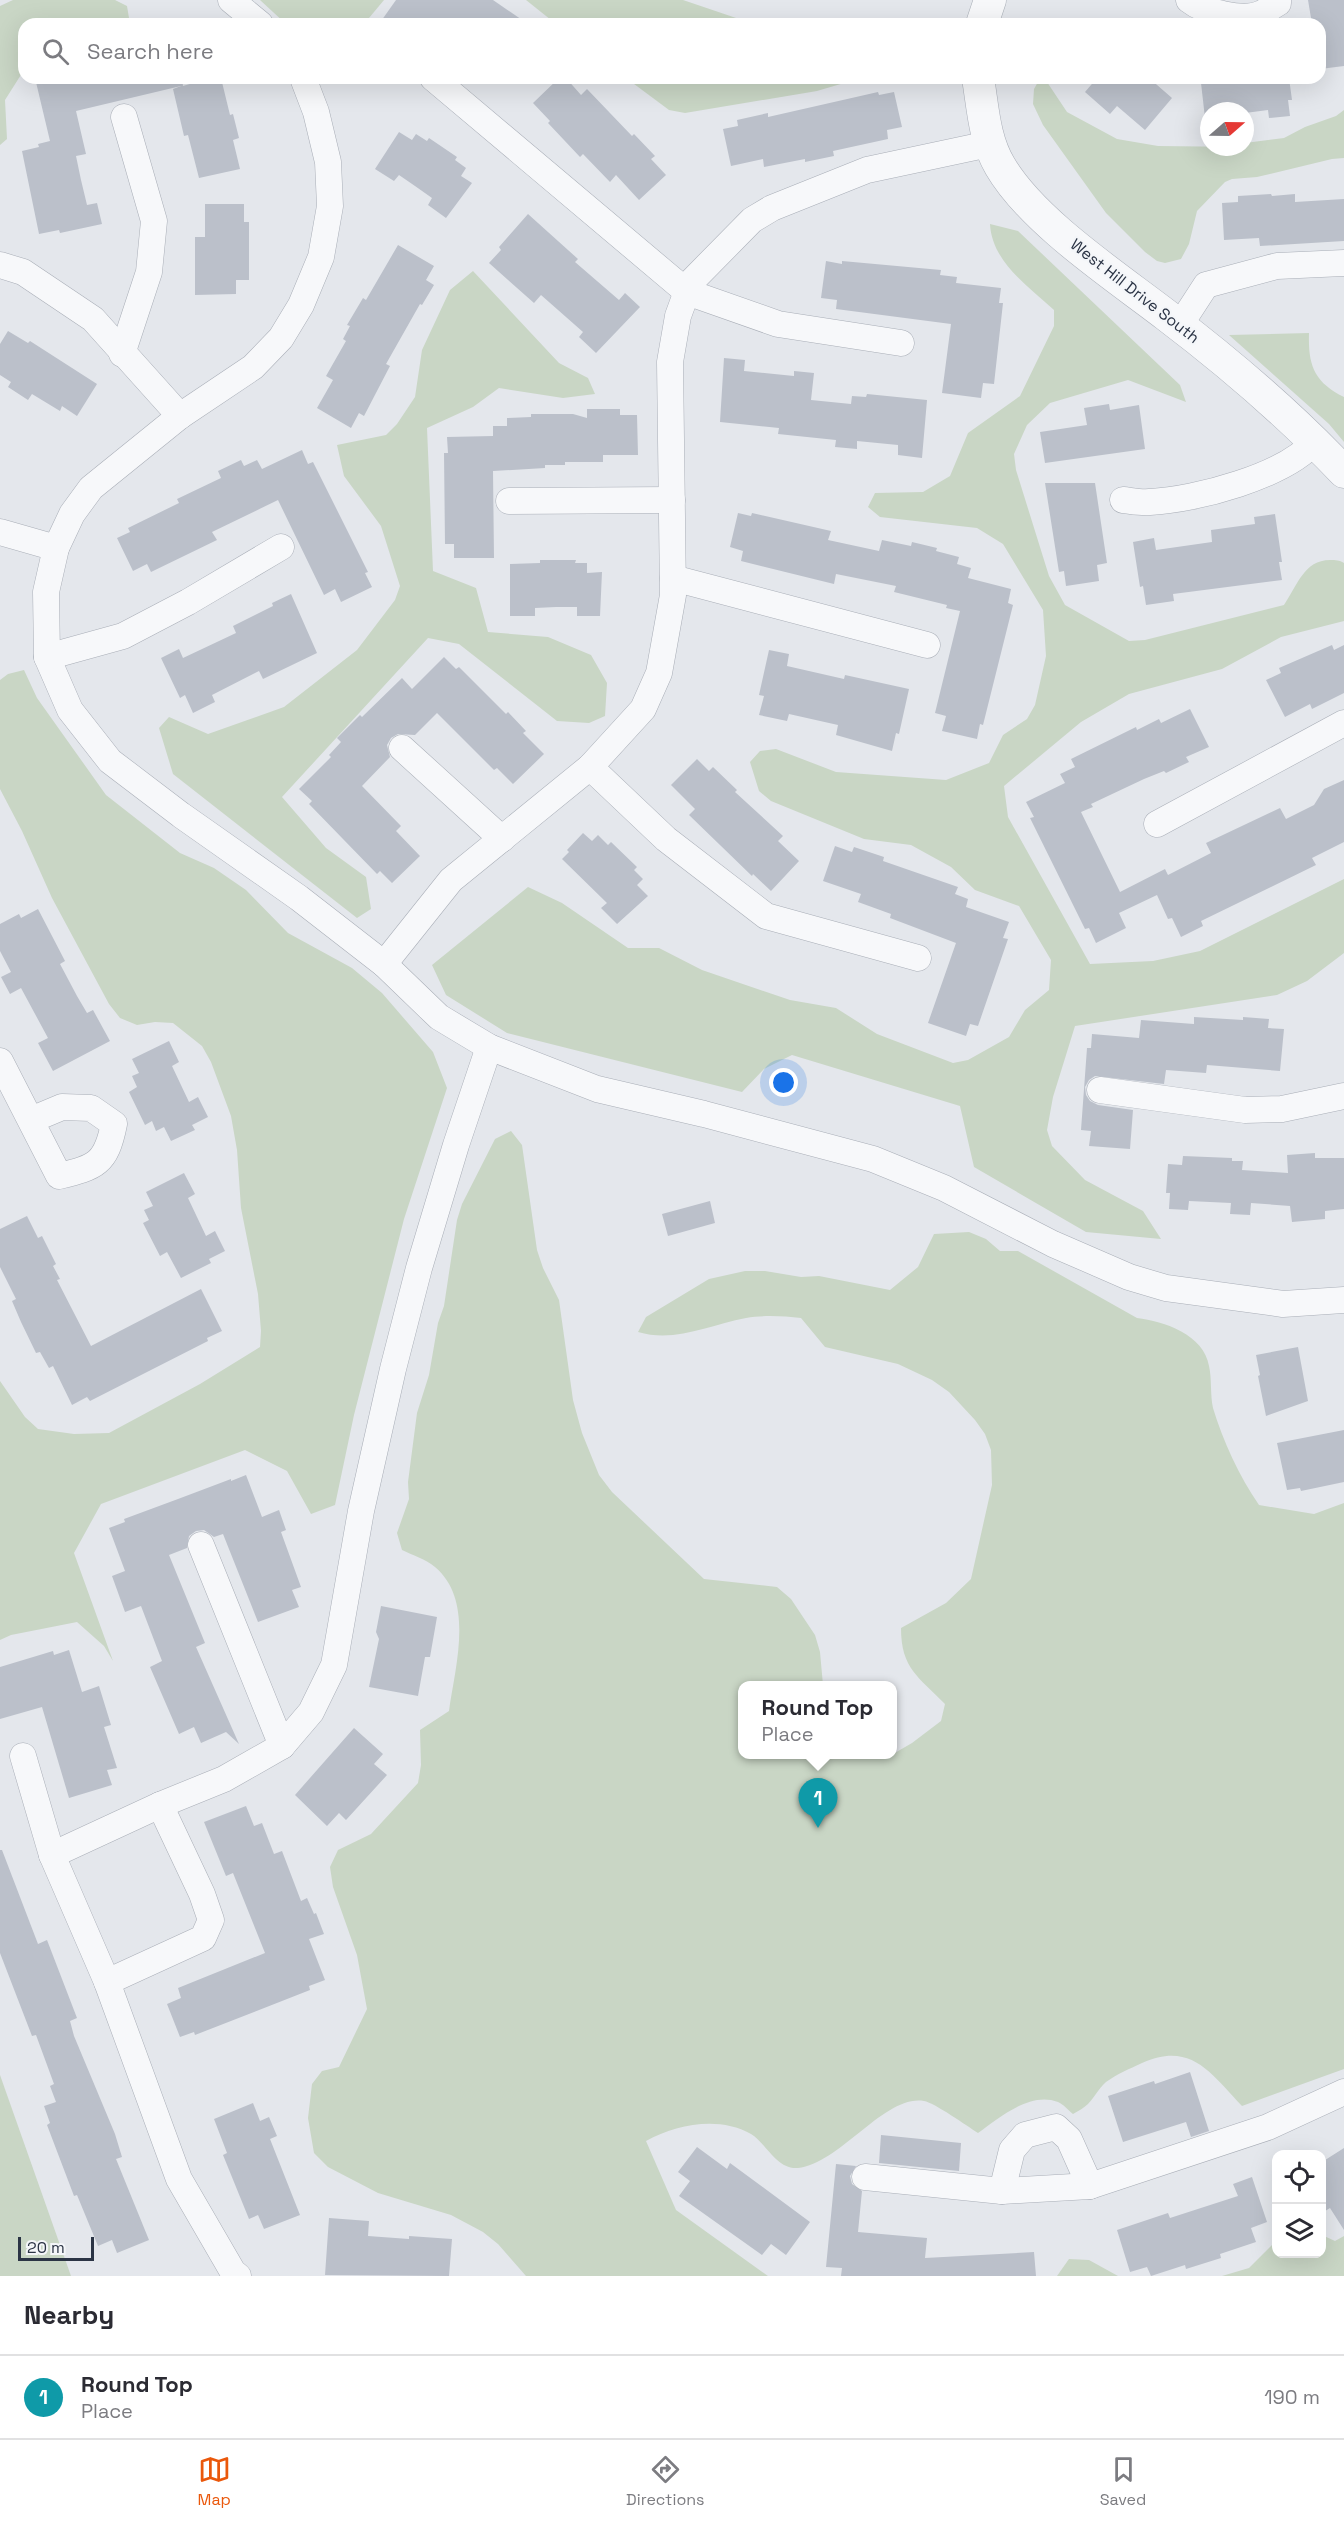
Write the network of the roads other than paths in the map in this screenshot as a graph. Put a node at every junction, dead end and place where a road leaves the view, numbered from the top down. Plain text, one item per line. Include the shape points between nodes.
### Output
1 (231, 0) edge
2 (990, 0) edge
3 (1189, 0) edge
4 (1278, 0) edge
5 (253, 18) edge
6 (984, 18) edge
7 (305, 84) edge
8 (440, 84) edge
9 (979, 84) edge
10 (124, 117) dead end
11 (989, 144) junction
12 (1344, 263) edge
13 (0, 265) edge
14 (687, 292) junction
15 (1180, 325) junction
16 (901, 343) dead end
17 (122, 354) junction
18 (180, 416) junction
19 (1315, 441) junction
20 (1344, 472) edge
21 (672, 500) junction
22 (1123, 500) dead end
23 (509, 501) dead end
24 (0, 532) edge
25 (57, 548) junction
26 (281, 548) dead end
27 (673, 578) junction
28 (927, 645) dead end
29 (48, 657) junction
30 (1344, 723) edge
31 (402, 748) dead end
32 (590, 767) junction
33 (1157, 824) dead end
34 (502, 839) junction
35 (918, 958) dead end
36 (384, 964) junction
37 (489, 1047) junction
38 (0, 1061) edge
39 (1100, 1090) dead end
40 (1344, 1096) edge
41 (31, 1120) dead end
42 (1344, 1300) edge
43 (201, 1545) dead end
44 (282, 1746) junction
45 (23, 1756) dead end
46 (160, 1805) junction
47 (52, 1855) junction
48 (107, 1982) junction
49 (1344, 2092) edge
50 (865, 2177) dead end
51 (1090, 2186) junction
52 (1002, 2191) junction
53 (238, 2276) edge

1 - 5 street
2 - 6 street
3 - 4 street via 1199,8 1223,15 1260,15
7 - 18 street via 328,162 330,206 321,257 301,305 281,338 253,367
8 - 14 street
9 - 11 street, West Hill Drive South
10 - 17 street via 154,221 149,272
11 - 14 street via 867,170 772,208 752,220 690,283
11 - 15 street, West Hill Drive South via 1025,201
12 - 15 street via 1277,266 1206,285
13 - 17 street via 23,272 93,319
14 - 16 street via 778,324
14 - 21 street via 678,316 670,362
15 - 19 street, West Hill Drive South
17 - 18 street
18 - 25 street via 91,488 72,514
19 - 20 street, West Hill Drive South
19 - 22 street via 1306,452 1265,475 1182,498
21 - 23 street
21 - 27 street
24 - 25 street
25 - 29 street via 46,592
26 - 29 street via 123,636
27 - 28 street
27 - 32 street via 659,673 643,709
29 - 36 street via 70,710 110,761
30 - 33 street
31 - 34 street
32 - 34 street
32 - 35 street via 666,839 766,916
34 - 36 street via 451,880
36 - 37 street via 439,1017
37 - 42 street via 597,1089 873,1159 944,1188 1053,1244 1129,1277 1166,1288 1283,1304
37 - 44 street via 429,1234 393,1369 361,1511 334,1665 310,1712
38 - 41 street
39 - 40 street via 1245,1110 1282,1109
43 - 44 street
44 - 46 street via 224,1779
45 - 47 street
46 - 47 street
46 - 48 street via 211,1920 203,1938
47 - 48 street
48 - 53 street via 179,2179
49 - 51 street via 1268,2127
50 - 52 street
51 - 52 street
51 - 52 street via 1069,2139 1056,2127 1025,2135 1012,2150

